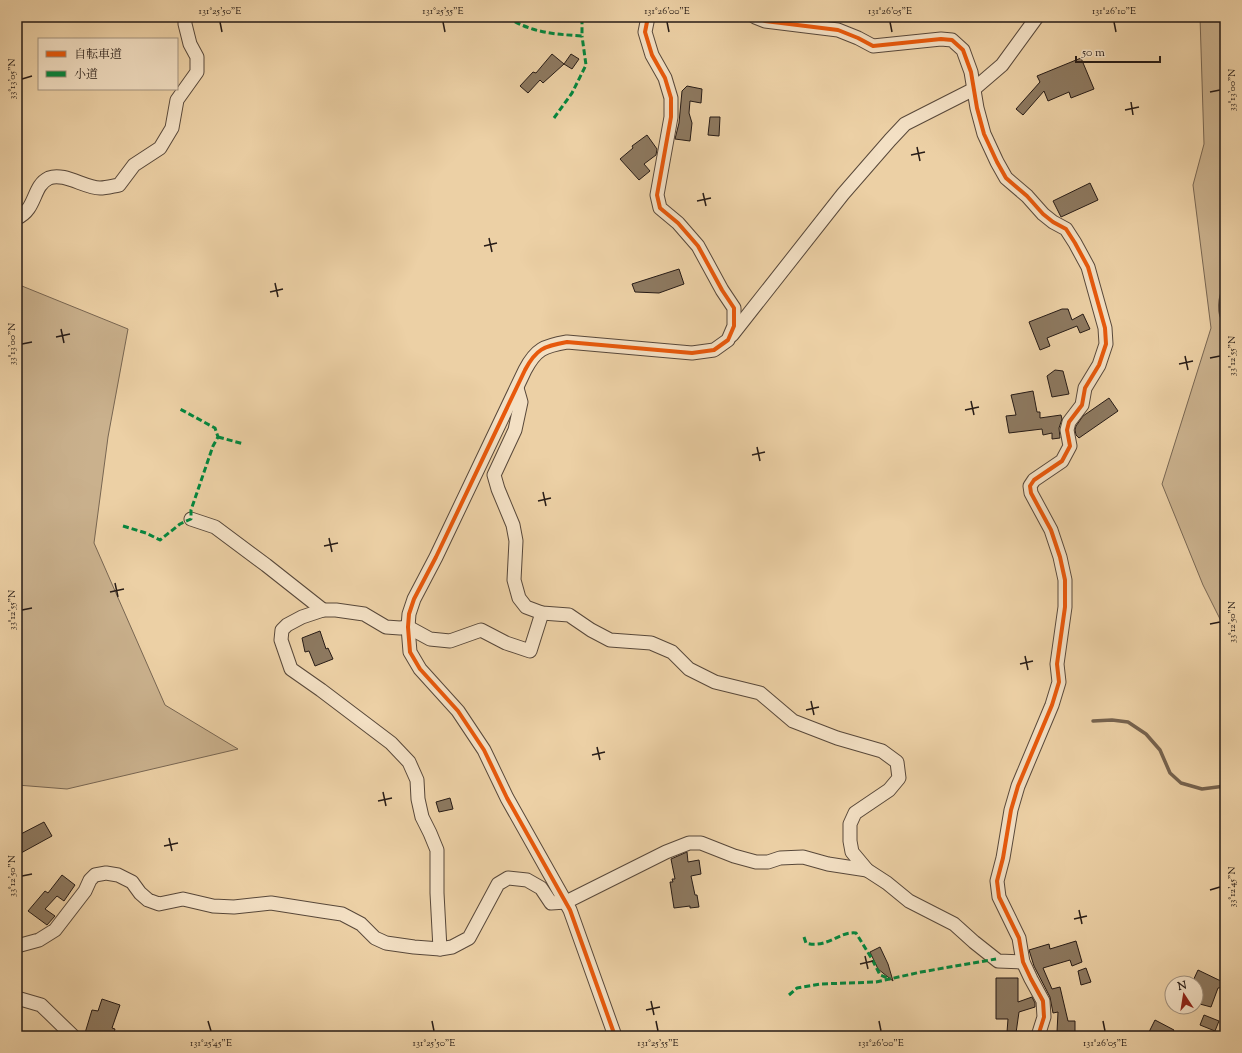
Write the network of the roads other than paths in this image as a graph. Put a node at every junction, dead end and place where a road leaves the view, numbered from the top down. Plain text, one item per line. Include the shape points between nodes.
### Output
1 (185, 17) edge
2 (648, 17) edge
3 (755, 17) edge
4 (1037, 17) edge
5 (974, 89) junction
6 (17, 218) edge
7 (728, 340) junction
8 (517, 388) junction
9 (191, 519) dead end
10 (323, 610) junction
11 (542, 613) junction
12 (408, 627) junction
13 (866, 870) junction
14 (566, 902) junction
15 (17, 946) edge
16 (440, 949) junction
17 (1023, 962) junction
18 (17, 998) edge
19 (73, 1036) edge
20 (616, 1036) edge
21 (1038, 1036) edge

1 - 6 street via 190,44 197,57 196,72 177,100 172,128 160,148 134,165 119,185 100,188 66,178 50,178 40,185 25,214
2 - 7 street via 645,32 671,98 671,117 657,195 660,208 698,246 734,308 734,326
3 - 5 street via 765,21 838,30 873,46 952,40 963,50
4 - 5 street via 1002,65
5 - 7 street via 905,124 838,200
5 - 17 street via 984,134 1006,178 1043,214 1066,229 1088,267 1105,328 1106,344 1099,365 1086,388 1082,405 1069,422 1067,430 1070,446 1062,461 1034,480 1030,486 1031,494 1051,530 1060,557 1065,580 1065,607 1057,664 1059,682 1011,810 1003,858 996,881 999,897 1019,938
7 - 8 street via 714,350 692,352 567,342 551,345 538,351 530,360
8 - 11 street via 521,402 515,430 494,475 513,525 516,541 514,580 519,598 526,607
8 - 12 street via 414,599
9 - 10 street via 215,527
10 - 12 street via 364,614 386,627
10 - 16 street via 302,617 282,630 284,653 291,669 391,743 409,762 417,780 422,817 437,850
11 - 12 street via 530,651 481,630 450,641 430,639
11 - 13 street via 569,614 590,630 610,640 651,643 672,652 689,669 715,682 760,693 793,721 837,738 882,751 896,762 900,778 889,790 855,813 850,824 852,852
12 - 14 street via 410,652 420,669 458,711 484,750 507,798
13 - 14 street via 802,857 756,862 701,843 689,843
13 - 17 street via 888,883 908,901 954,924 998,961
14 - 16 street via 551,903 541,888 532,882 508,878 498,884 469,938 452,947
14 - 20 street
15 - 16 street via 39,940 55,930 85,891 90,880 95,875 106,873 118,875 132,882 148,900 159,904 183,899 214,906 234,907 271,903 342,914 362,924 375,938 386,943
17 - 21 street via 1043,1001 1044,1017
18 - 19 street via 41,1005

